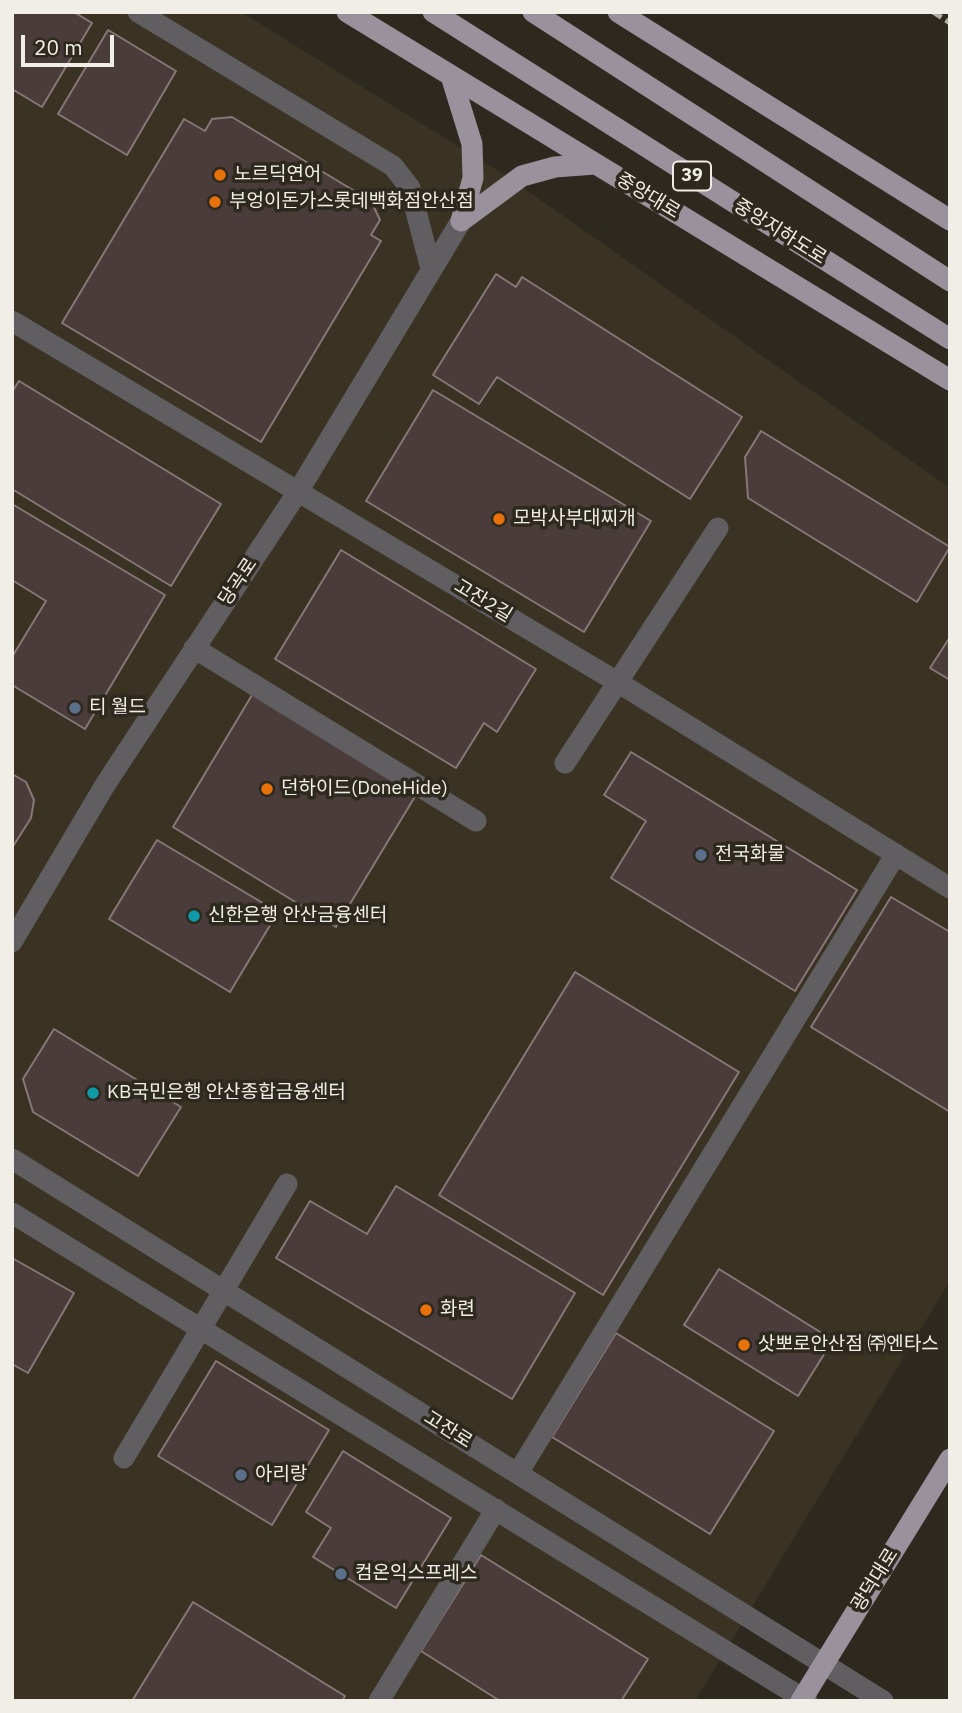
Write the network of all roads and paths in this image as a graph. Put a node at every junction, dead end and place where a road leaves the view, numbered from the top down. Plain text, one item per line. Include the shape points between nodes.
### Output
1 (138, 12) edge
2 (347, 12) edge
3 (433, 12) edge
4 (533, 12) edge
5 (618, 12) edge
6 (451, 76) junction
7 (595, 164) junction
8 (950, 220) edge
9 (461, 221) junction
10 (431, 269) junction
11 (950, 281) edge
12 (12, 321) edge
13 (950, 339) edge
14 (950, 380) edge
15 (299, 491) junction
16 (718, 528) dead end
17 (194, 648) junction
18 (619, 682) junction
19 (565, 763) dead end
20 (476, 821) dead end
21 (896, 854) junction
22 (950, 888) edge
23 (12, 942) edge
24 (12, 1159) edge
25 (287, 1184) dead end
26 (12, 1213) edge
27 (224, 1291) junction
28 (200, 1328) junction
29 (124, 1458) dead end
30 (950, 1459) edge
31 (518, 1473) junction
32 (496, 1509) junction
33 (824, 1664) junction
34 (804, 1700) edge
35 (379, 1701) edge
36 (883, 1701) edge

1 - 10 street via 393,166 410,188
2 - 6 main road, 중앙대로
3 - 13 main road, 중앙지하도로 / 39
4 - 11 main road
5 - 8 main road
6 - 7 main road, 중앙대로
6 - 9 main road via 472,144 473,178
7 - 9 main road via 555,167 522,176
7 - 14 main road, 중앙대로
9 - 10 street, 당곡로
10 - 15 street, 당곡로
12 - 15 street, 고잔2길
15 - 17 street, 당곡로
15 - 18 street, 고잔2길
16 - 18 street
17 - 20 street
17 - 23 street, 당곡로 via 105,785
18 - 19 street
18 - 21 street, 고잔2길
21 - 22 street, 고잔2길
21 - 31 street
24 - 27 street, 고잔로
25 - 27 street
26 - 28 street
27 - 28 street
27 - 31 street, 고잔로
28 - 29 street
28 - 32 street
30 - 33 main road, 광덕대로
31 - 33 street, 고잔로
32 - 34 street
32 - 35 street
33 - 34 main road, 광덕대로
33 - 36 street, 고잔로

